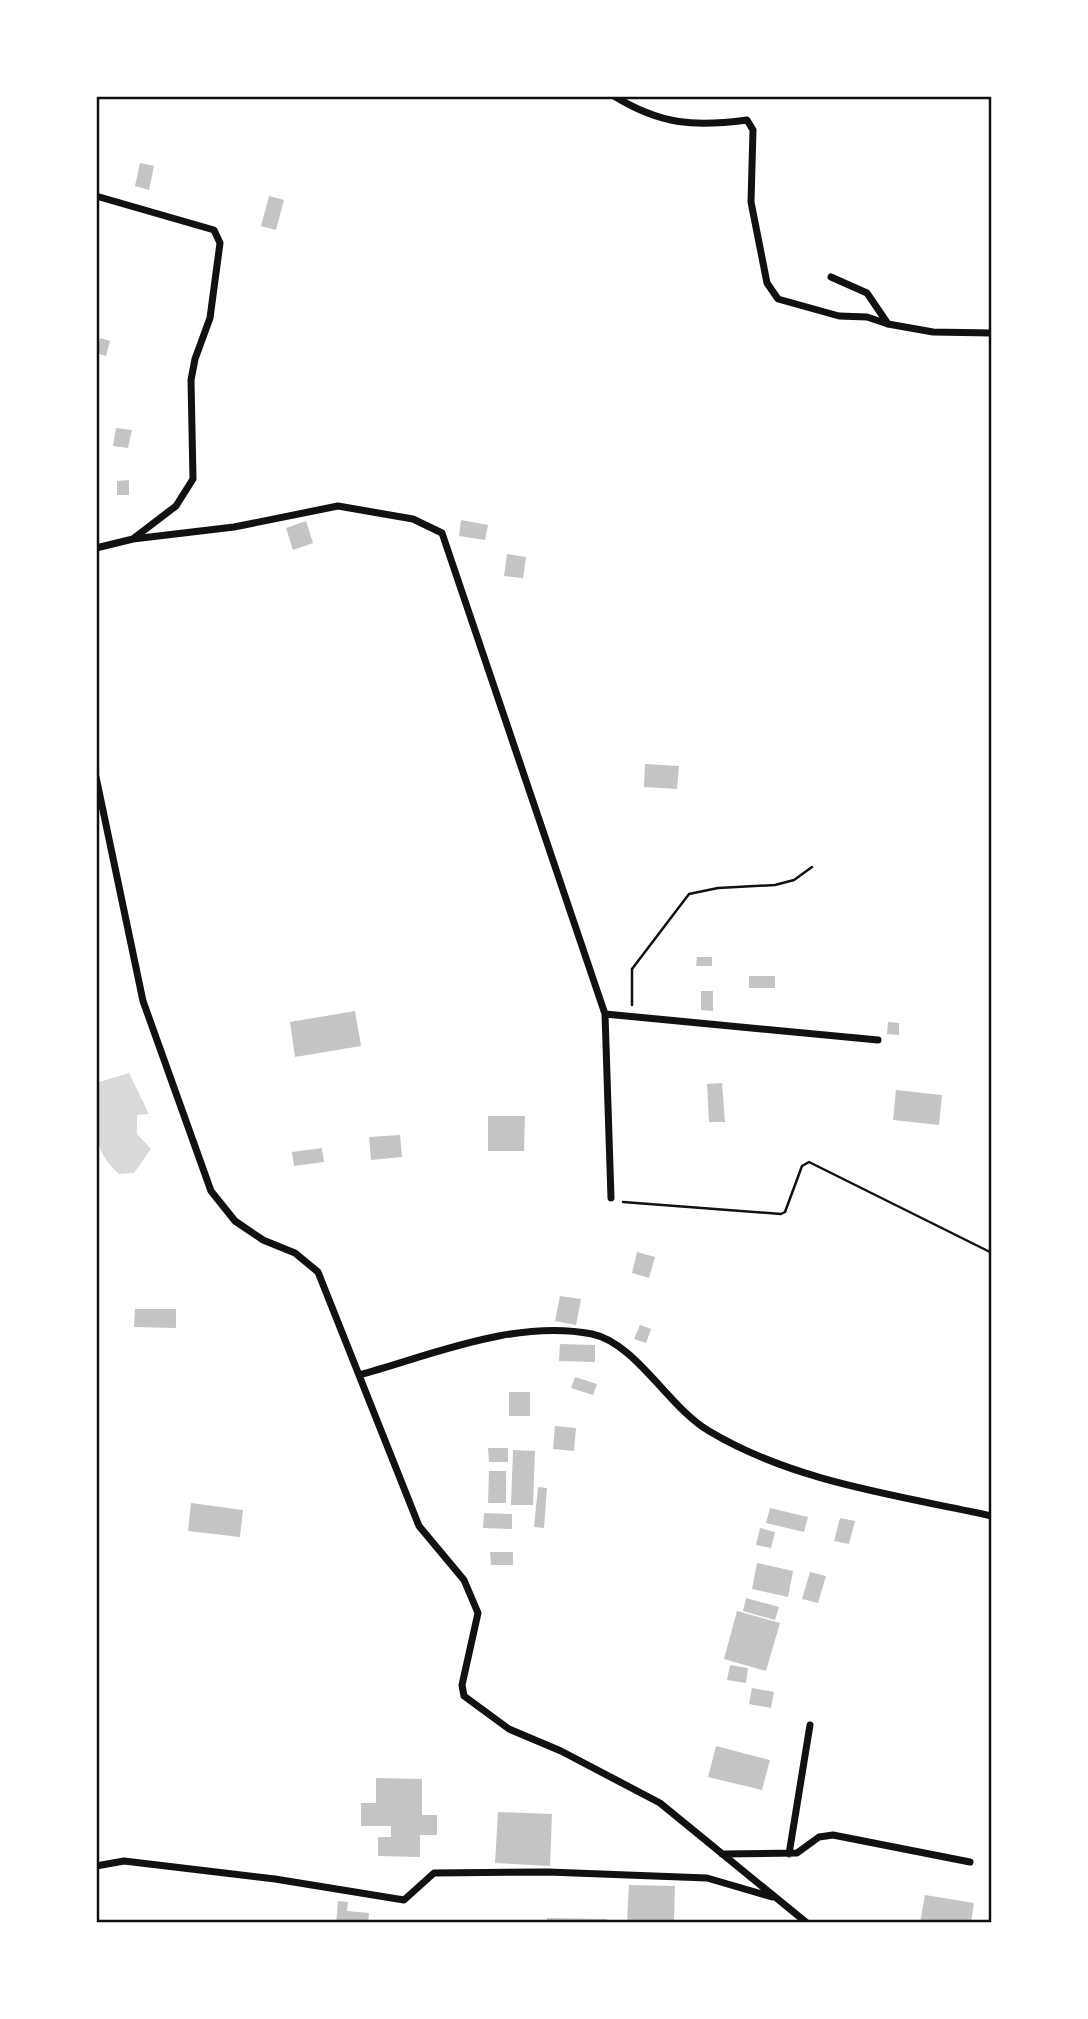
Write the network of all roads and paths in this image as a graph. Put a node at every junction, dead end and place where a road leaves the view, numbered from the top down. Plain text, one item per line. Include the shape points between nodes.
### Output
1 (614, 96) edge
2 (96, 196) edge
3 (831, 277) dead end
4 (888, 324) junction
5 (992, 333) edge
6 (133, 539) junction
7 (96, 548) edge
8 (96, 777) edge
9 (812, 867) dead end
10 (605, 1014) junction
11 (632, 1017) junction
12 (878, 1041) dead end
13 (611, 1198) joint
14 (992, 1253) edge
15 (359, 1375) junction
16 (992, 1516) edge
17 (810, 1725) dead end
18 (722, 1854) junction
19 (789, 1854) junction
20 (970, 1862) dead end
21 (96, 1866) edge
22 (778, 1899) junction
23 (807, 1923) edge

1 - 4 street via 667,120 704,126 747,120 753,130 751,202 767,282 778,299
2 - 6 street via 215,230 220,243 210,318 191,380 193,479 176,506
3 - 4 street via 867,293
4 - 5 street via 933,332
6 - 7 street
6 - 10 street via 233,527 338,506 413,519 442,533
8 - 15 street via 143,1001 211,1191 235,1221 263,1240 295,1253 318,1272
9 - 11 path via 794,880 775,885 689,894 632,969
10 - 11 street
10 - 13 street
11 - 12 street
13 - 14 path via 614,1202 781,1214 802,1166 809,1162
15 - 16 street via 506,1334 593,1334 617,1344 706,1430 774,1465
15 - 18 street via 419,1526 464,1580 478,1613 462,1685 464,1696 509,1729 660,1804
17 - 19 street
18 - 19 street
18 - 22 street
19 - 20 street via 819,1836 832,1835
21 - 22 street via 124,1861 404,1900 435,1873 548,1872 708,1878
22 - 23 street

